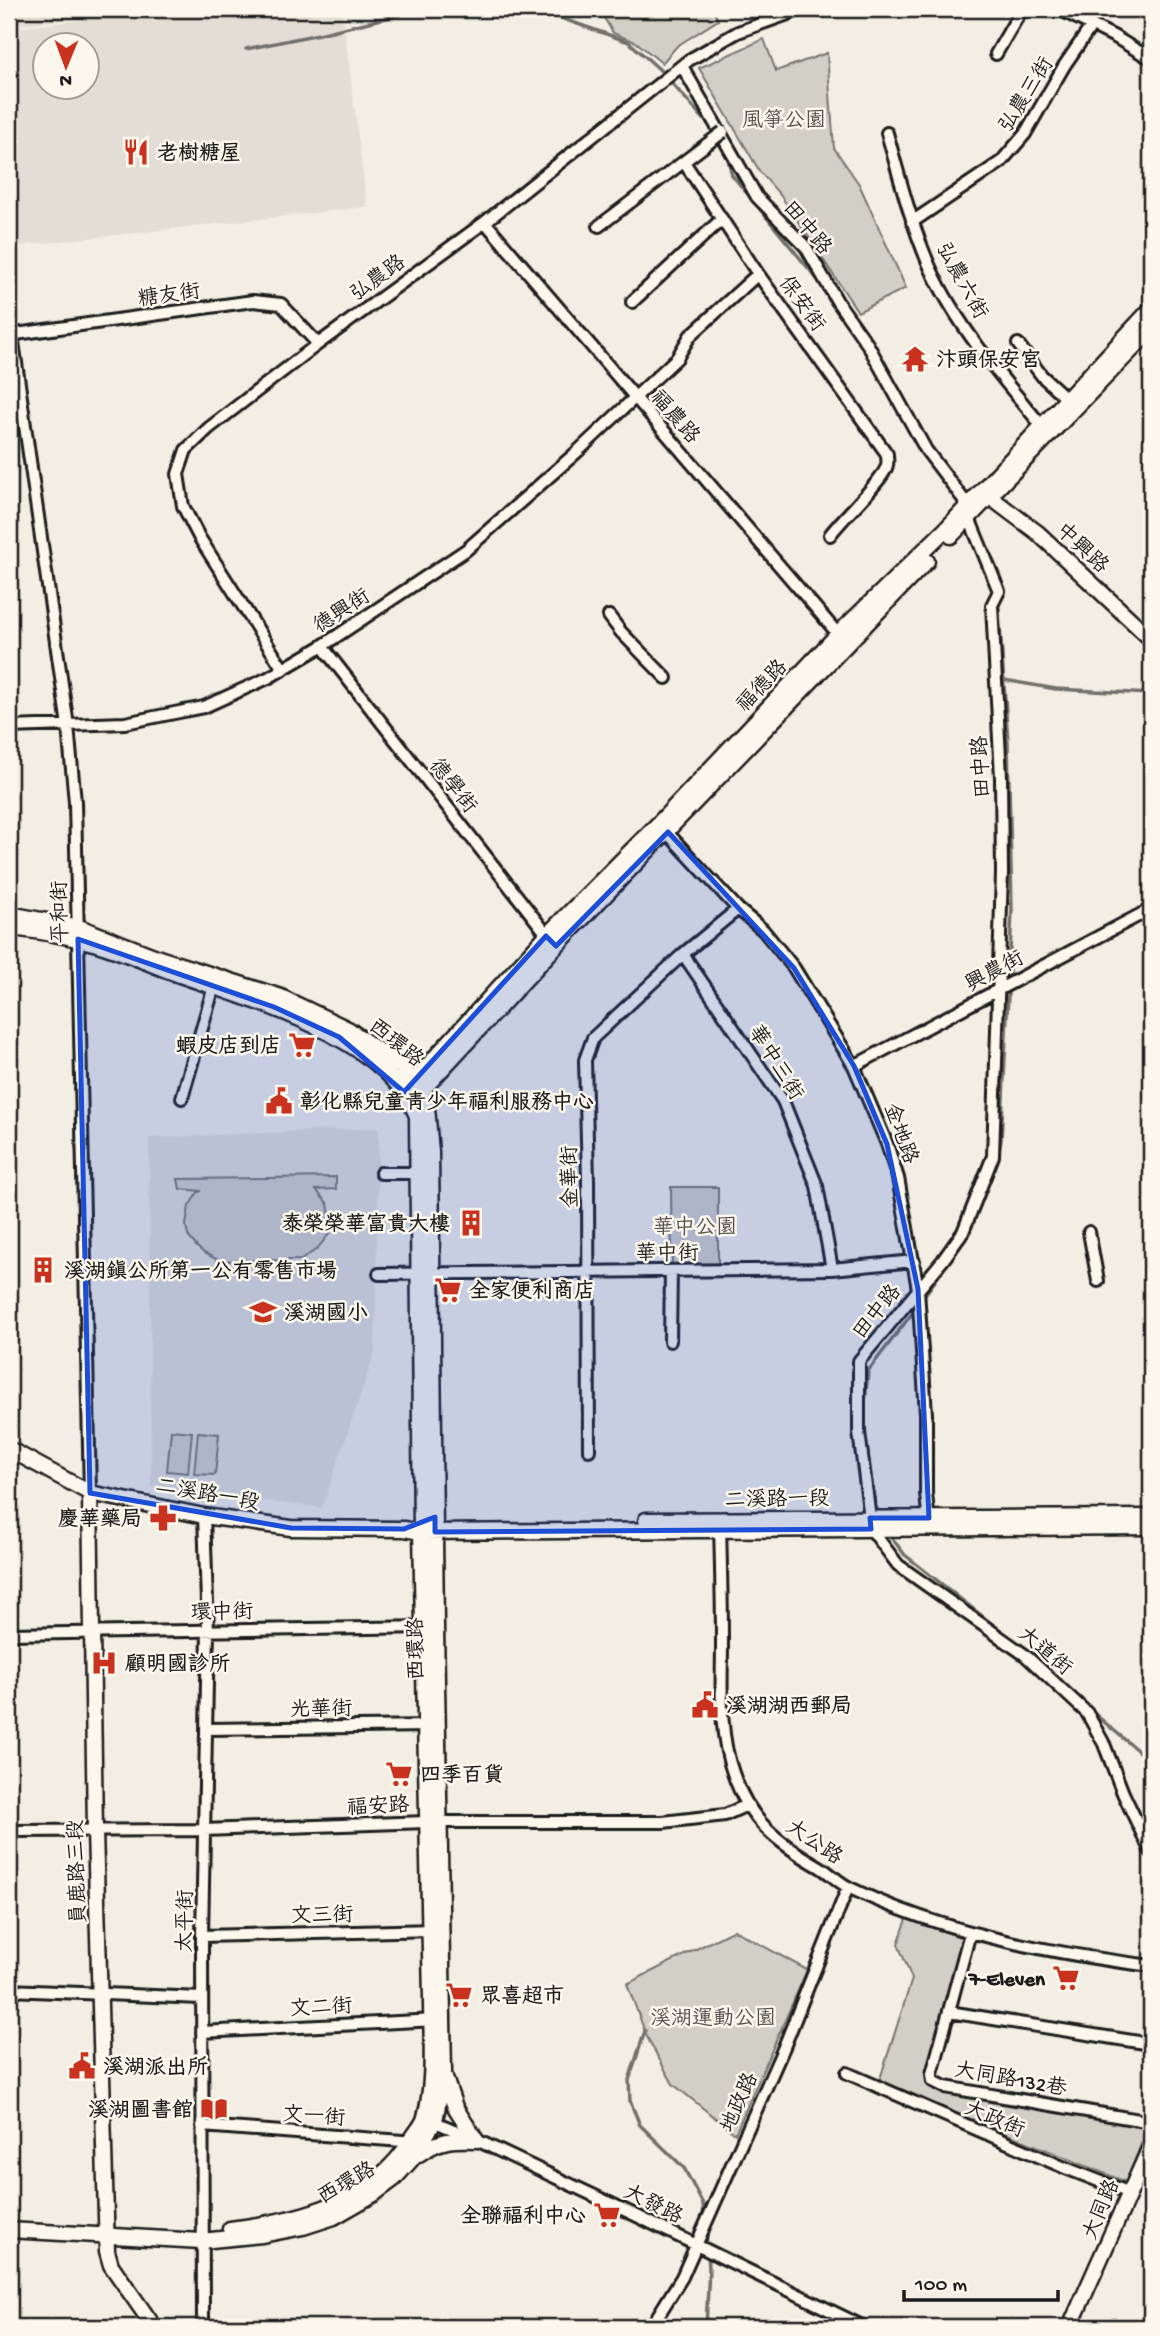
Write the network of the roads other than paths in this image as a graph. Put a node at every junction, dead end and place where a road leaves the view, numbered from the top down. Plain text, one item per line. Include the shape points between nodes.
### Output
1 (802, 9) edge
2 (1022, 9) edge
3 (1059, 9) edge
4 (1092, 25) junction
5 (996, 54) dead end
6 (1151, 59) edge
7 (682, 66) junction
8 (887, 134) dead end
9 (719, 135) junction
10 (684, 162) junction
11 (722, 219) junction
12 (485, 222) junction
13 (912, 222) junction
14 (599, 226) dead end
15 (758, 274) junction
16 (632, 302) dead end
17 (1151, 309) edge
18 (1151, 330) edge
19 (10, 335) edge
20 (318, 344) junction
21 (1018, 344) dead end
22 (634, 397) junction
23 (1066, 398) junction
24 (1042, 426) junction
25 (985, 494) junction
26 (968, 511) junction
27 (830, 535) dead end
28 (609, 615) dead end
29 (838, 634) junction
30 (1151, 639) edge
31 (322, 646) junction
32 (283, 669) junction
33 (666, 678) dead end
34 (68, 726) junction
35 (9, 727) edge
36 (663, 828) junction
37 (738, 909) junction
38 (1151, 909) edge
39 (9, 914) edge
40 (9, 927) edge
41 (79, 933) junction
42 (551, 941) junction
43 (683, 954) junction
44 (214, 986) junction
45 (999, 989) junction
46 (854, 1066) junction
47 (412, 1091) junction
48 (182, 1098) dead end
49 (381, 1173) dead end
50 (418, 1174) junction
51 (1088, 1232) dead end
52 (914, 1261) junction
53 (832, 1269) junction
54 (589, 1272) junction
55 (671, 1272) junction
56 (379, 1274) dead end
57 (425, 1274) junction
58 (1098, 1281) dead end
59 (918, 1289) junction
60 (670, 1341) dead end
61 (9, 1449) edge
62 (589, 1450) dead end
63 (90, 1493) junction
64 (204, 1516) junction
65 (1151, 1517) edge
66 (879, 1523) junction
67 (929, 1523) junction
68 (720, 1524) junction
69 (428, 1527) junction
70 (1151, 1527) edge
71 (430, 1627) junction
72 (208, 1631) junction
73 (93, 1632) junction
74 (9, 1634) edge
75 (431, 1726) junction
76 (206, 1729) junction
77 (747, 1805) junction
78 (432, 1823) junction
79 (204, 1830) junction
80 (9, 1831) edge
81 (95, 1831) junction
82 (1151, 1852) edge
83 (848, 1887) junction
84 (436, 1930) junction
85 (970, 1933) junction
86 (202, 1936) junction
87 (1151, 1966) edge
88 (9, 1990) edge
89 (100, 1995) junction
90 (202, 1998) junction
91 (949, 2012) junction
92 (437, 2020) junction
93 (202, 2032) junction
94 (1151, 2043) edge
95 (443, 2073) junction
96 (847, 2073) dead end
97 (430, 2120) junction
98 (1151, 2122) edge
99 (202, 2126) junction
100 (476, 2140) junction
101 (416, 2142) junction
102 (1151, 2144) edge
103 (412, 2159) junction
104 (1130, 2193) junction
105 (9, 2222) edge
106 (9, 2230) edge
107 (107, 2232) junction
108 (202, 2237) junction
109 (695, 2245) junction
110 (154, 2327) edge
111 (203, 2327) edge
112 (651, 2327) edge
113 (864, 2327) edge
114 (1070, 2327) edge

1 - 7 street, 弘農路 via 738,33
2 - 5 street
3 - 4 street
4 - 6 street
4 - 13 street, 弘農三街 via 1025,134 1001,162
7 - 9 street, 田中路
7 - 12 street, 弘農路
8 - 13 street, 弘農六街
9 - 10 street
9 - 26 street, 田中路 via 757,197 806,247 868,345 926,450
10 - 11 street, 保安街
10 - 14 street
11 - 15 street, 保安街
11 - 16 street
12 - 20 street, 弘農路
12 - 22 street, 福農路
13 - 24 street, 弘農六街 via 931,270 987,362
15 - 22 street, 德興街 via 690,336 677,358
15 - 27 street, 保安街 via 887,454 887,467 880,479
17 - 23 street, 福德路
18 - 25 street, 福德路
19 - 20 street, 糖友街 via 253,301 281,304
19 - 34 street, 平和街
20 - 32 street, 弘農路 via 209,428 186,450 178,474 183,506 199,537
21 - 23 street
22 - 29 street, 福農路
22 - 31 street, 德興街 via 466,550
23 - 24 street, 福德路
24 - 25 street, 福德路
25 - 26 street, 福德路
25 - 30 street, 中興路 via 1038,533
26 - 29 street, 福德路
26 - 36 street, 福德路 via 855,634
26 - 45 street, 田中路 via 999,591 992,605 1001,777
28 - 33 street
29 - 36 street, 福德路
31 - 32 street, 德興街
31 - 42 street, 德學街
32 - 34 street, 德興街 via 204,707 125,723
34 - 35 street, 德興街
34 - 41 street, 平和街
36 - 37 street, 金地路
36 - 42 street, 福德路
37 - 43 street
37 - 46 street, 金地路 via 763,930 794,968
38 - 45 street, 興農街
39 - 41 street
40 - 41 street
41 - 44 street, 西環路
41 - 47 street, 西環路 via 281,997 348,1029 400,1066
41 - 63 street, 平和街
42 - 47 street, 福德路
43 - 53 street, 華中三街 via 783,1101 817,1186
43 - 54 street, 金華街 via 593,1038 587,1049
44 - 47 street, 西環路 via 339,1037
44 - 48 street
45 - 46 street, 興農街
45 - 59 street, 田中路 via 993,1156 963,1232
46 - 52 street, 金地路 via 891,1155
47 - 50 street, 西環路
47 - 57 street, 西環路 via 428,1108 430,1127
49 - 50 street
50 - 57 street, 西環路
51 - 58 street
52 - 53 street, 華中街
52 - 59 street, 金地路
53 - 55 street, 華中街
54 - 55 street, 華中街
54 - 57 street, 華中街
54 - 62 street, 金華街
55 - 60 street
56 - 57 street, 華中街
57 - 69 street, 西環路
59 - 66 street, 田中路 via 859,1361 859,1432
59 - 67 street, 金地路
61 - 63 street
63 - 64 street, 二溪路一段
63 - 73 street, 員鹿路三段
64 - 69 street, 二溪路一段 via 290,1528
64 - 72 street, 太平街
65 - 67 street, 二溪路一段
66 - 67 street, 二溪路一段
66 - 68 street, 二溪路一段
66 - 82 street, 大道街 via 898,1565 1025,1655 1087,1713
67 - 70 street, 二溪路一段
68 - 69 street, 二溪路一段
68 - 77 street, 大公路 via 722,1720 733,1772
69 - 71 street, 西環路
71 - 72 street, 環中街
71 - 75 street, 西環路
72 - 73 street, 環中街
72 - 76 street, 太平街
73 - 74 street, 環中街
73 - 81 street, 員鹿路三段
75 - 76 street, 光華街
75 - 78 street, 西環路
76 - 79 street, 太平街
77 - 78 street, 福安路 via 724,1815 663,1822
77 - 83 street, 大公路 via 765,1830
78 - 79 street, 福安路
78 - 84 street, 西環路
79 - 81 street, 福安路
79 - 86 street, 太平街
80 - 81 street, 福安路
81 - 89 street, 員鹿路三段
83 - 85 street, 大公路
83 - 109 street, 地政路 via 784,2047
84 - 86 street, 文三街
84 - 92 street, 西環路
85 - 87 street, 大公路
85 - 91 street, 大同路132巷
86 - 90 street, 太平街
88 - 89 street
89 - 90 street
89 - 107 street, 員鹿路三段
90 - 93 street, 太平街
91 - 94 street
91 - 98 street, 大同路132巷 via 933,2081 945,2087
92 - 93 street, 文二街
92 - 95 street, 西環路
92 - 97 street, 西環路
93 - 99 street, 太平街
95 - 97 street, 西環路
95 - 100 street via 455,2107
96 - 104 street, 大政街
97 - 100 street, 大發路
97 - 101 street, 西環路
99 - 101 street, 文一街
99 - 108 street, 太平街
100 - 103 street via 434,2143
100 - 109 street, 大發路
101 - 103 street, 西環路
101 - 108 street, 西環路 via 373,2180 328,2208
102 - 104 street, 大同路
103 - 108 street, 西環路 via 374,2194 334,2217 276,2232
104 - 114 street, 大同路
105 - 107 street, 西環路
106 - 107 street, 西環路
107 - 108 street, 西環路
107 - 110 street, 員鹿路三段 via 111,2265
108 - 111 street, 太平街
109 - 112 street, 地政路 via 682,2277
109 - 113 street, 大發路

